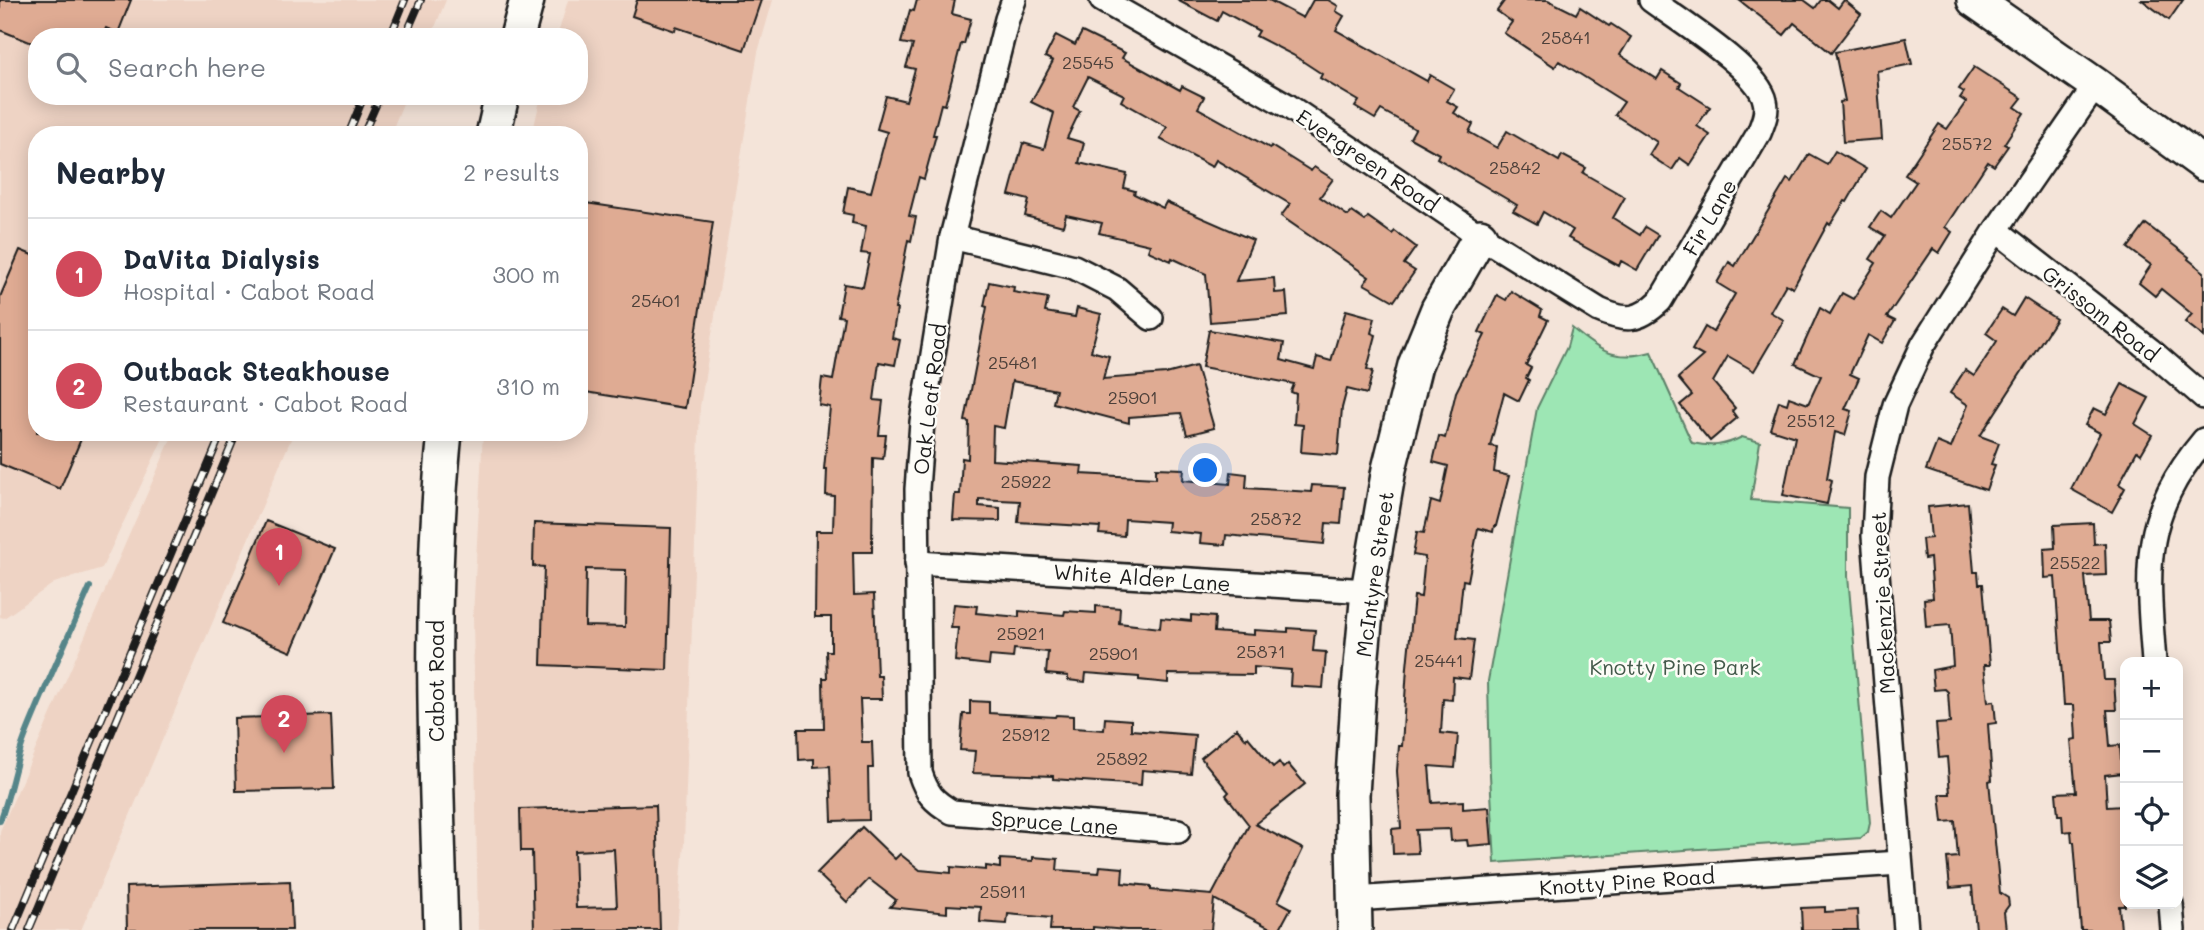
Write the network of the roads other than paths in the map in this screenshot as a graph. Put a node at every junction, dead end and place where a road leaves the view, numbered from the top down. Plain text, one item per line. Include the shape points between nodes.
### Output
1 (527, 0) edge
2 (1014, 0) edge
3 (1102, 0) edge
4 (1651, 0) edge
5 (1974, 0) edge
6 (519, 28) edge
7 (2096, 85) junction
8 (500, 105) edge
9 (495, 126) edge
10 (2204, 164) edge
11 (1996, 230) junction
12 (1480, 236) junction
13 (952, 237) junction
14 (1151, 318) dead end
15 (1633, 318) joint
16 (2204, 397) edge
17 (2204, 440) edge
18 (444, 441) edge
19 (917, 563) junction
20 (1368, 591) junction
21 (2154, 657) edge
22 (936, 803) joint
23 (1178, 831) dead end
24 (1900, 863) junction
25 (2171, 909) edge
26 (1354, 915) edge
27 (441, 930) edge
28 (1906, 930) edge
29 (2173, 930) edge

1 - 6 main road
2 - 13 street, Oak Leaf Road
3 - 12 street, Evergreen Road via 1288,106
4 - 15 street, Fir Lane via 1744,70 1766,101 1759,133 1660,301
5 - 7 main road
7 - 10 main road
7 - 11 street, Mackenzie Street
8 - 9 main road
11 - 16 street, Grissom Road
11 - 24 street, Mackenzie Street via 1923,345 1895,405 1877,477 1874,536
12 - 15 street, Evergreen Road via 1599,310 1616,318
12 - 20 main road, McIntyre Street via 1438,309 1415,366 1389,469
13 - 14 street via 1074,267 1117,289
13 - 19 street, Oak Leaf Road via 922,422
17 - 21 street via 2182,466 2163,502 2152,540 2148,582
18 - 27 main road, Cabot Road via 434,685
19 - 20 street, White Alder Lane
19 - 22 street, Oak Leaf Road via 920,773
20 - 26 main road, McIntyre Street via 1352,795
22 - 23 street, Spruce Lane via 969,815
24 - 26 street, Knotty Pine Road
24 - 28 street, Mackenzie Street
25 - 29 street

